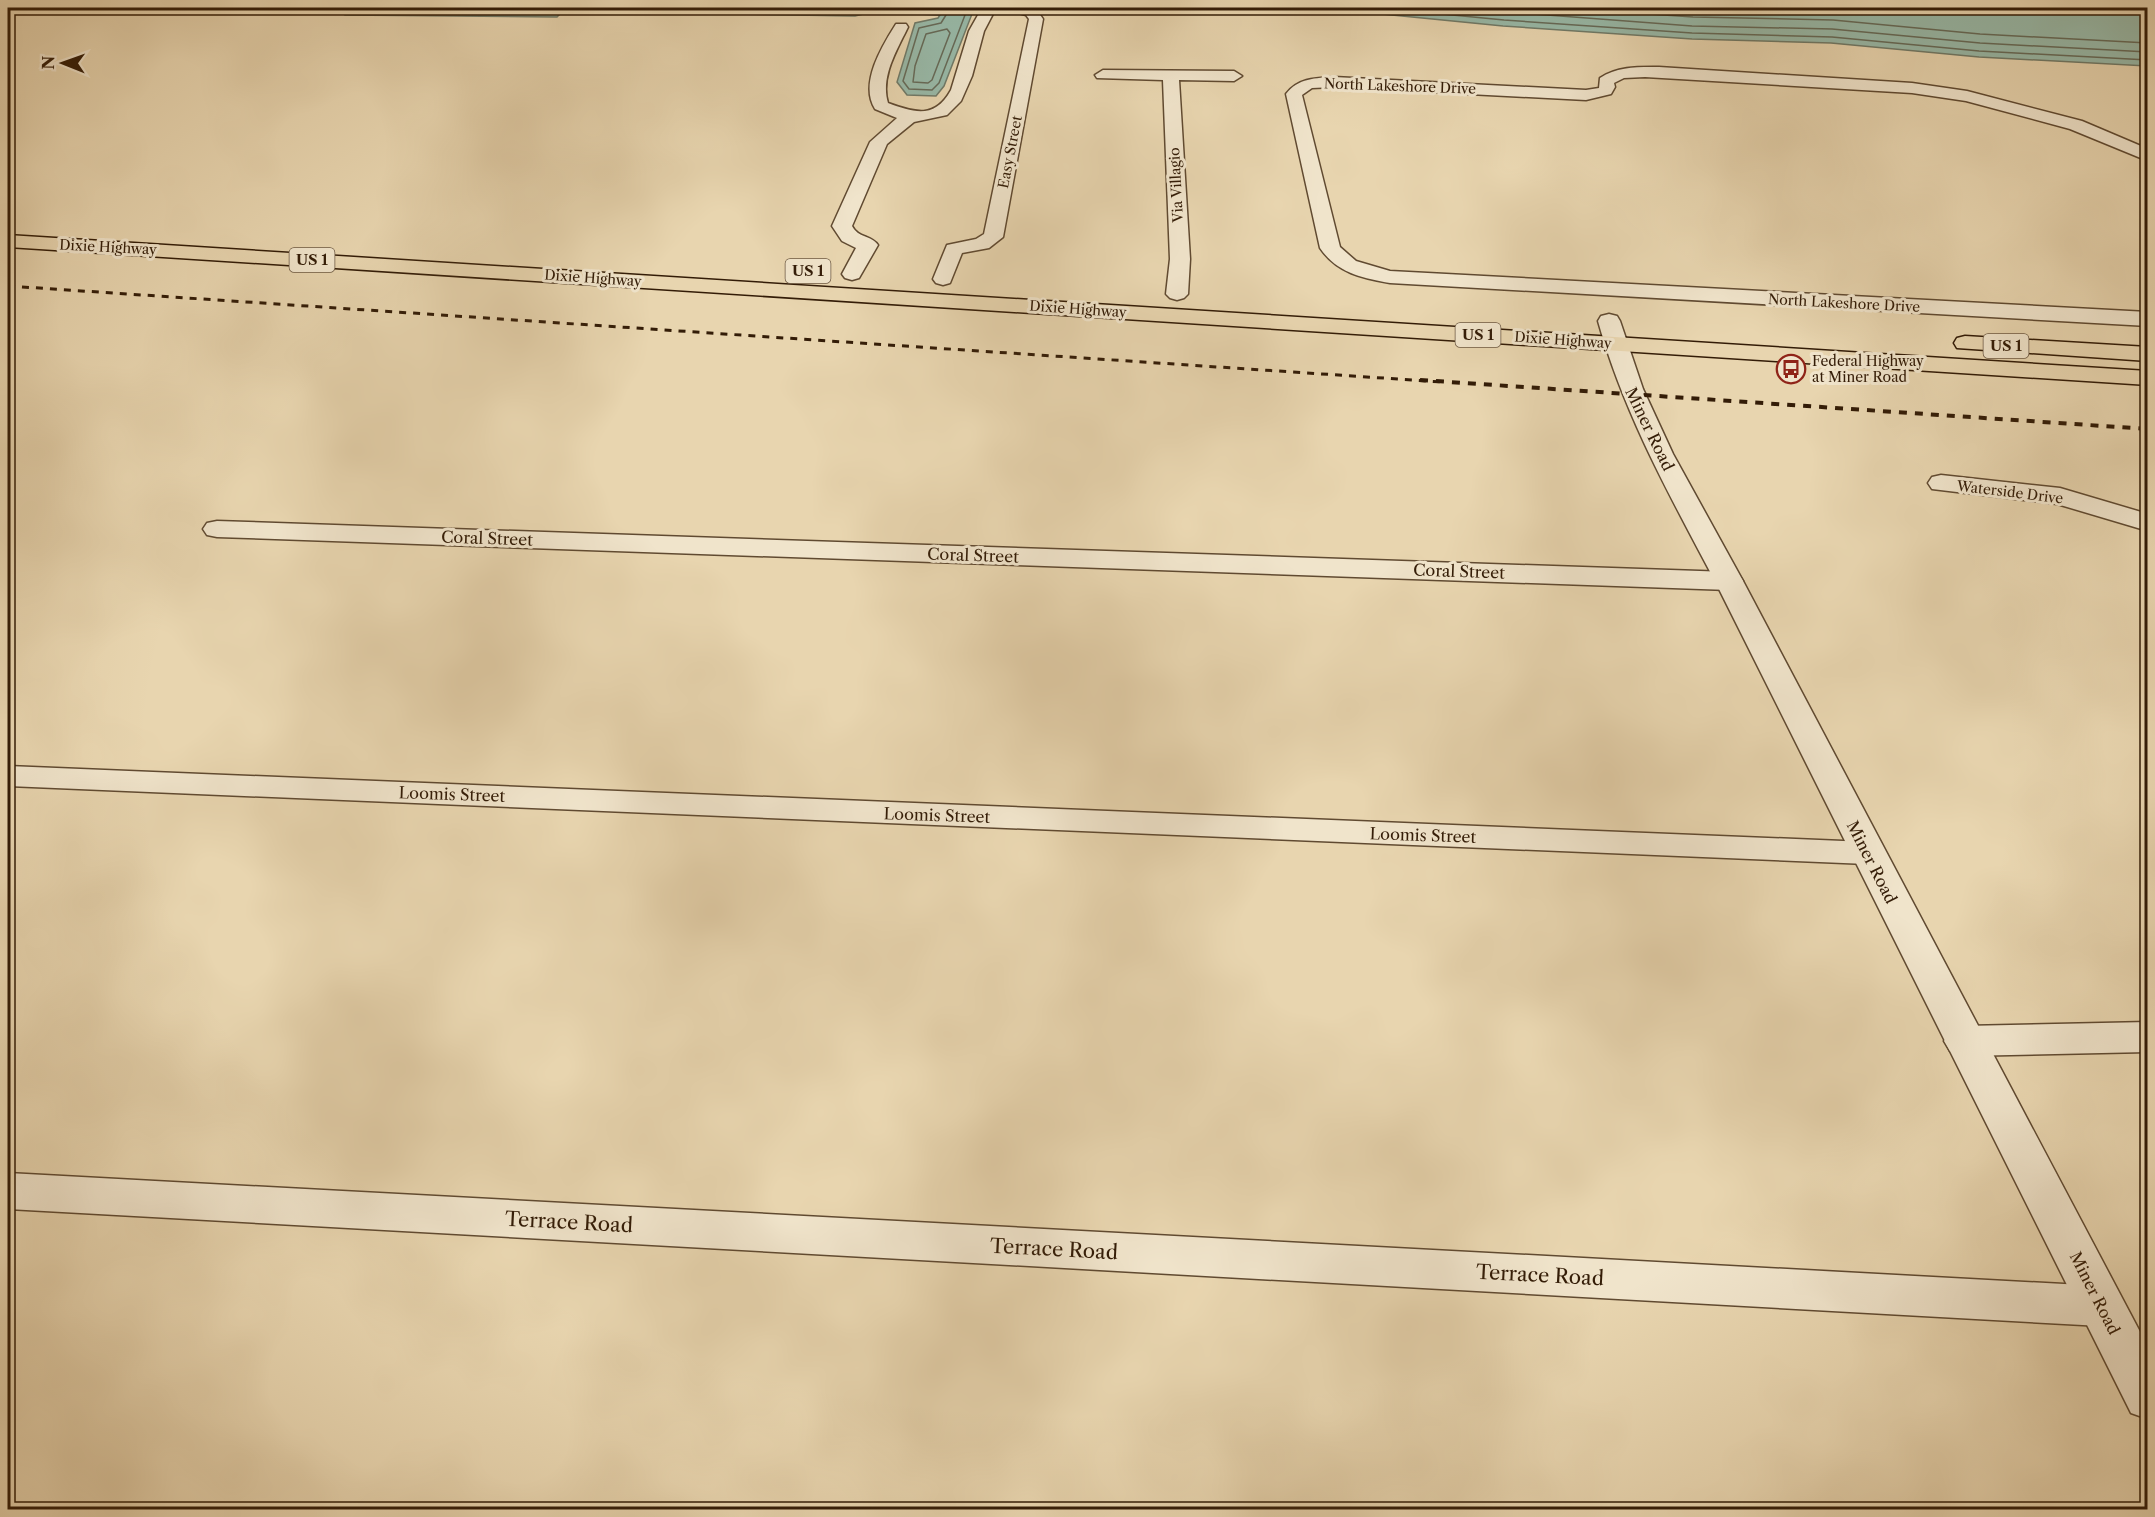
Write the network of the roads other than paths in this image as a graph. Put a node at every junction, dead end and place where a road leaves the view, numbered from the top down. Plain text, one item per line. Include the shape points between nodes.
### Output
1 (989, 8) edge
2 (1015, 8) edge
3 (901, 27) dead end
4 (1103, 75) dead end
5 (1171, 75) junction
6 (1234, 76) dead end
7 (909, 117) junction
8 (2148, 156) edge
9 (8, 222) edge
10 (107, 228) dead end
11 (8, 242) edge
12 (592, 258) dead end
13 (500, 272) junction
14 (828, 272) dead end
15 (852, 274) junction
16 (874, 275) dead end
17 (920, 278) dead end
18 (943, 279) junction
19 (966, 281) dead end
20 (1154, 292) dead end
21 (1177, 294) junction
22 (1201, 295) dead end
23 (2148, 319) edge
24 (1586, 320) dead end
25 (1609, 321) junction
26 (1633, 323) dead end
27 (1947, 342) dead end
28 (1615, 344) junction
29 (2148, 354) edge
30 (2148, 378) edge
31 (1941, 483) dead end
32 (2148, 523) edge
33 (217, 530) dead end
34 (1729, 581) junction
35 (8, 776) edge
36 (1867, 853) junction
37 (2148, 1037) edge
38 (1965, 1041) junction
39 (8, 1191) edge
40 (2101, 1306) junction
41 (2148, 1396) edge

1 - 7 street via 979,25 955,100 944,110
2 - 18 street, Easy Street via 1031,12 1036,19 993,237 982,244 954,249
3 - 7 street via 880,76 877,97 881,106
4 - 5 street
5 - 6 street
5 - 21 street, Via Villagio via 1180,259
7 - 15 street via 879,142 842,226 850,239 868,245
8 - 23 street, North Lakeshore Drive via 2055,118 1967,96 1912,88 1659,72 1610,77 1605,91 1586,95 1334,82 1310,83 1294,94 1330,248 1340,261 1362,272 1401,278
9 - 10 main road, Dixie Highway
11 - 13 main road, Dixie Highway / US 1
12 - 13 main road
13 - 28 main road, Dixie Highway / US 1
14 - 15 main road, US 1
15 - 16 main road, US 1
17 - 18 main road
18 - 19 main road
20 - 21 main road
21 - 22 main road
24 - 25 main road, Dixie Highway
25 - 26 main road, Dixie Highway
25 - 28 street, Miner Road
27 - 29 main road, US 1
28 - 30 main road, Dixie Highway / US 1
28 - 34 street, Miner Road via 1641,413
31 - 32 street, Waterside Drive via 2060,496
33 - 34 street, Coral Street
34 - 36 street, Miner Road
35 - 36 street, Loomis Street
36 - 38 street, Miner Road
37 - 38 street
38 - 40 street, Miner Road
39 - 40 street, Terrace Road
40 - 41 street, Miner Road

